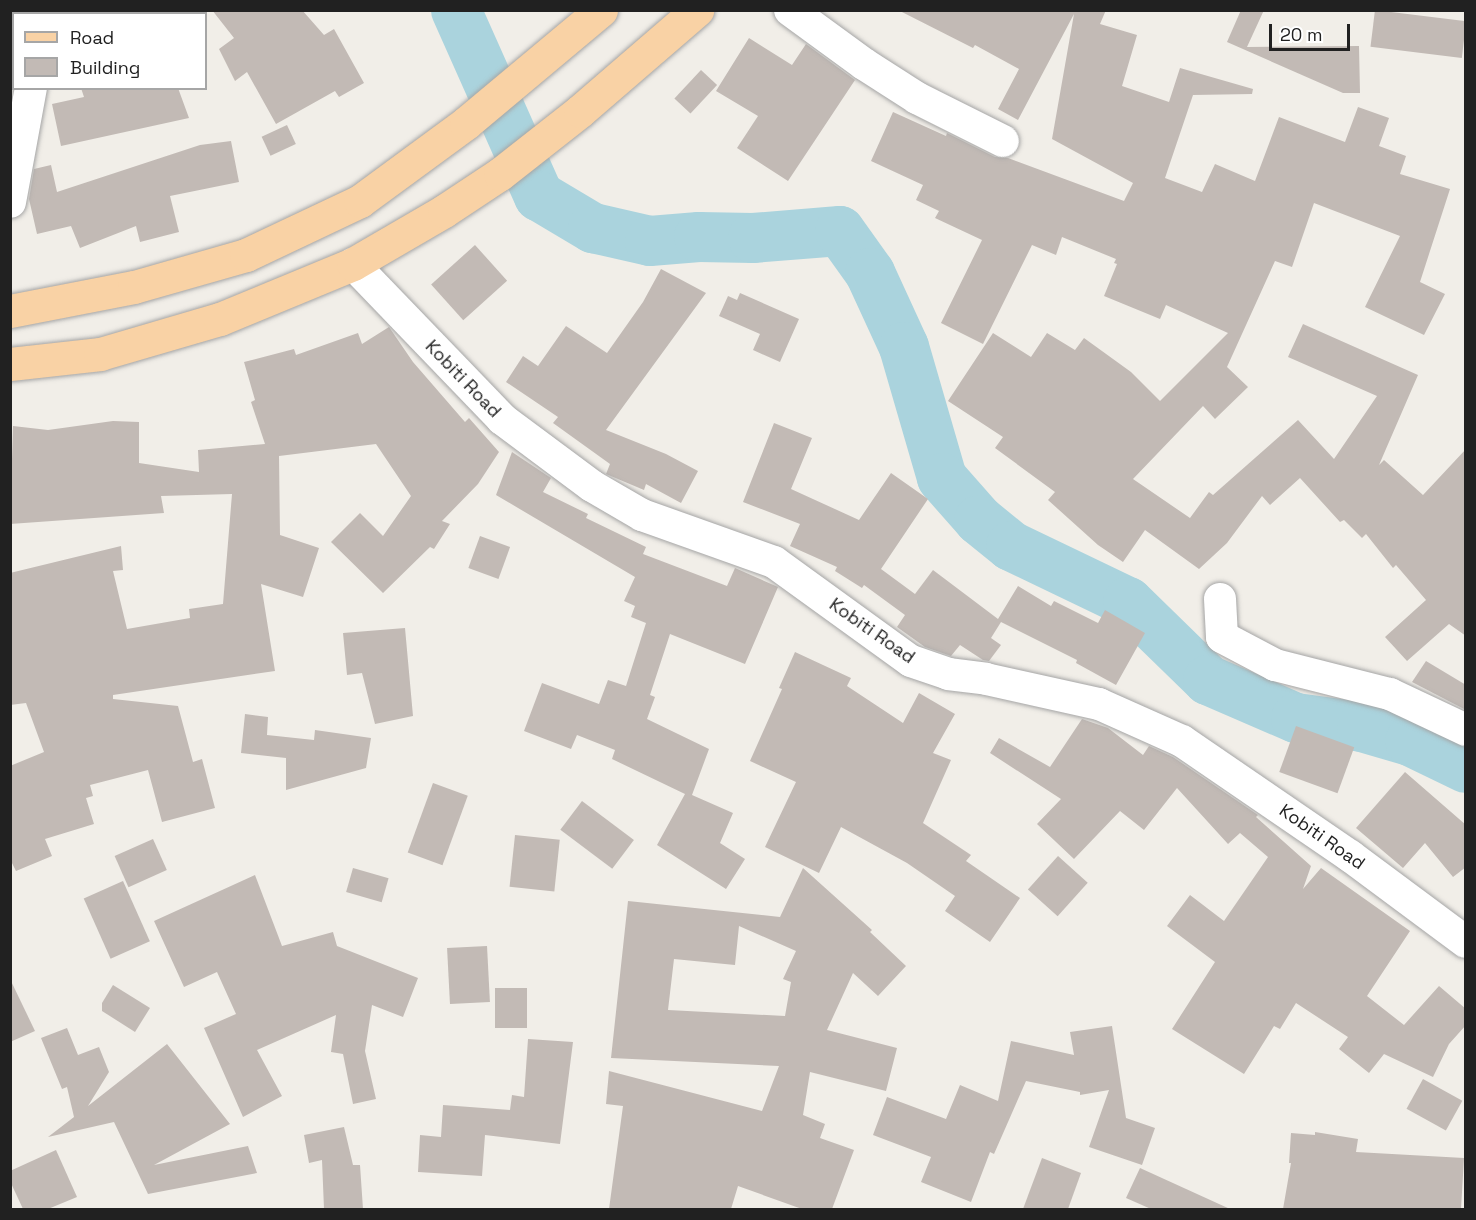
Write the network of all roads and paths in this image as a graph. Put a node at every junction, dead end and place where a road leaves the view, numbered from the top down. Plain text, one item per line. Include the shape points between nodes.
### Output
1 (601, 10) edge
2 (697, 10) edge
3 (790, 10) edge
4 (31, 90) edge
5 (1003, 141) dead end
6 (10, 202) edge
7 (353, 264) junction
8 (10, 311) edge
9 (10, 364) edge
10 (1220, 599) dead end
11 (1466, 730) edge
12 (1466, 942) edge

1 - 8 main road via 466,123 360,201 246,255 134,287
2 - 7 main road via 500,174
3 - 5 street via 917,98
4 - 6 street
7 - 9 main road via 220,319 100,354
7 - 12 street, Kobiti Road via 502,419 592,486 642,515 774,562 911,661 948,674 1099,704 1182,741 1350,856
10 - 11 street via 1222,638 1275,665 1390,694

